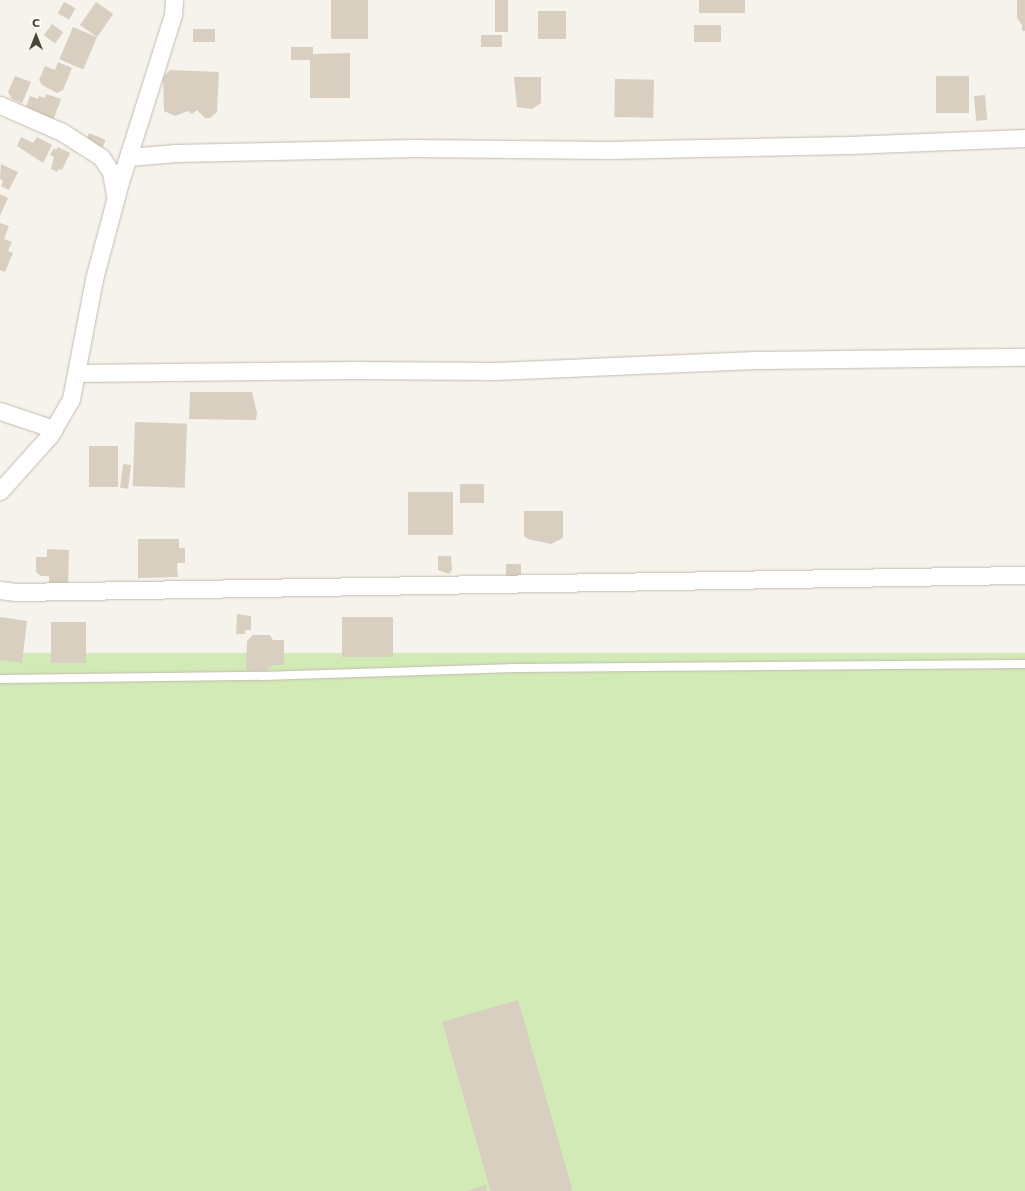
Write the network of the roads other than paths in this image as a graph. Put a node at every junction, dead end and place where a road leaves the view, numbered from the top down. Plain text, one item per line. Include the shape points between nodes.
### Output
1 (174, 0) edge
2 (0, 105) edge
3 (1025, 138) edge
4 (128, 157) junction
5 (116, 201) junction
6 (1025, 357) edge
7 (78, 373) junction
8 (0, 411) edge
9 (54, 429) junction
10 (0, 491) edge
11 (1025, 575) edge
12 (0, 590) edge
13 (1025, 664) edge
14 (0, 679) edge

1 - 4 street via 172,15
2 - 5 street via 62,132 101,157 111,172
3 - 4 street via 841,146 608,150 415,148 176,153
4 - 5 street
5 - 7 street via 94,279
6 - 7 street via 761,360 495,371
7 - 9 street via 71,399
8 - 9 street
9 - 10 street
11 - 12 street
13 - 14 lane via 516,668 262,676

